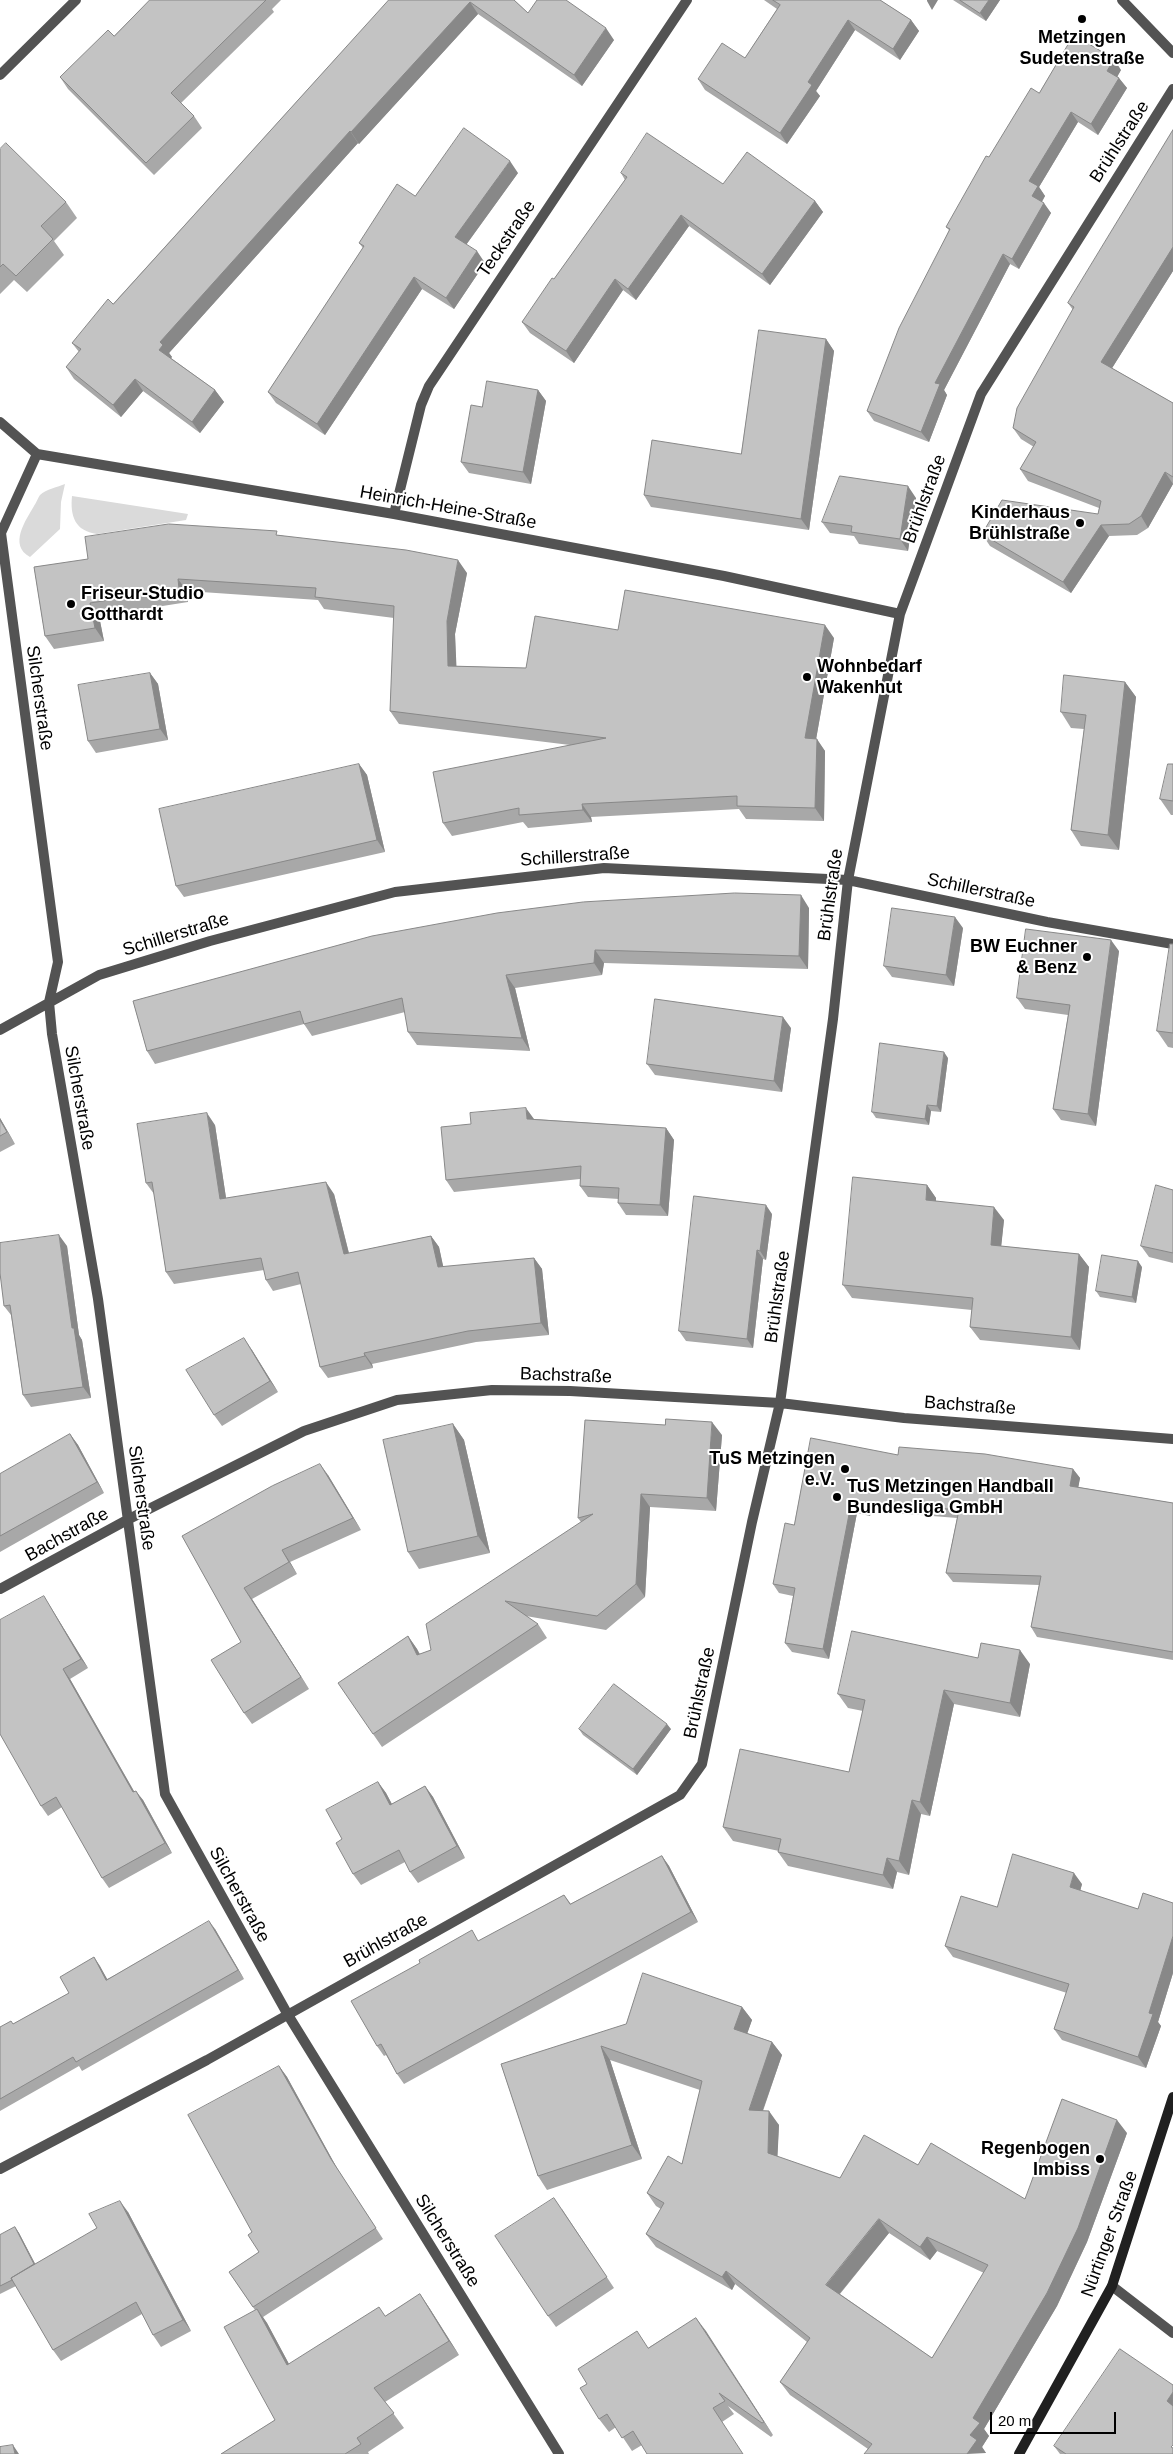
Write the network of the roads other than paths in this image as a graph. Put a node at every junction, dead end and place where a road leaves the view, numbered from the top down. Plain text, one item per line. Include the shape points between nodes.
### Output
1 (76, 0) edge
2 (686, 0) edge
3 (1122, 0) edge
4 (1173, 53) edge
5 (0, 76) edge
6 (1173, 89) edge
7 (0, 422) edge
8 (37, 454) junction
9 (394, 514) junction
10 (900, 614) junction
11 (848, 880) junction
12 (1173, 944) edge
13 (49, 1002) junction
14 (0, 1030) edge
15 (780, 1403) junction
16 (1173, 1439) edge
17 (127, 1520) junction
18 (0, 1589) edge
19 (288, 2015) junction
20 (1173, 2097) edge
21 (0, 2169) edge
22 (1112, 2286) junction
23 (1173, 2333) edge
24 (559, 2454) edge
25 (1019, 2454) edge

1 - 5 street
2 - 9 street, Teckstraße via 429,386 421,405
3 - 4 street
6 - 10 street, Brühlstraße via 981,394
7 - 8 street
8 - 9 street, Heinrich-Heine-Straße
8 - 13 street, Silcherstraße via 1,533 58,962
9 - 10 street, Heinrich-Heine-Straße via 724,576
10 - 11 street, Brühlstraße
11 - 12 street, Schillerstraße via 1047,922
11 - 13 street, Schillerstraße via 604,868 394,892 210,941 99,975
11 - 15 street, Brühlstraße
13 - 14 street, Schillerstraße
13 - 17 street, Silcherstraße via 98,1299
15 - 16 street, Bachstraße via 904,1418
15 - 17 street, Bachstraße via 570,1391 492,1390 397,1400 304,1431
15 - 19 street, Brühlstraße via 702,1764 680,1795
17 - 18 street, Bachstraße
17 - 19 street, Silcherstraße via 166,1794
19 - 21 street, Brühlstraße
19 - 24 street, Silcherstraße
20 - 22 main road, Nürtinger Straße
22 - 23 street
22 - 25 main road, Nürtinger Straße

